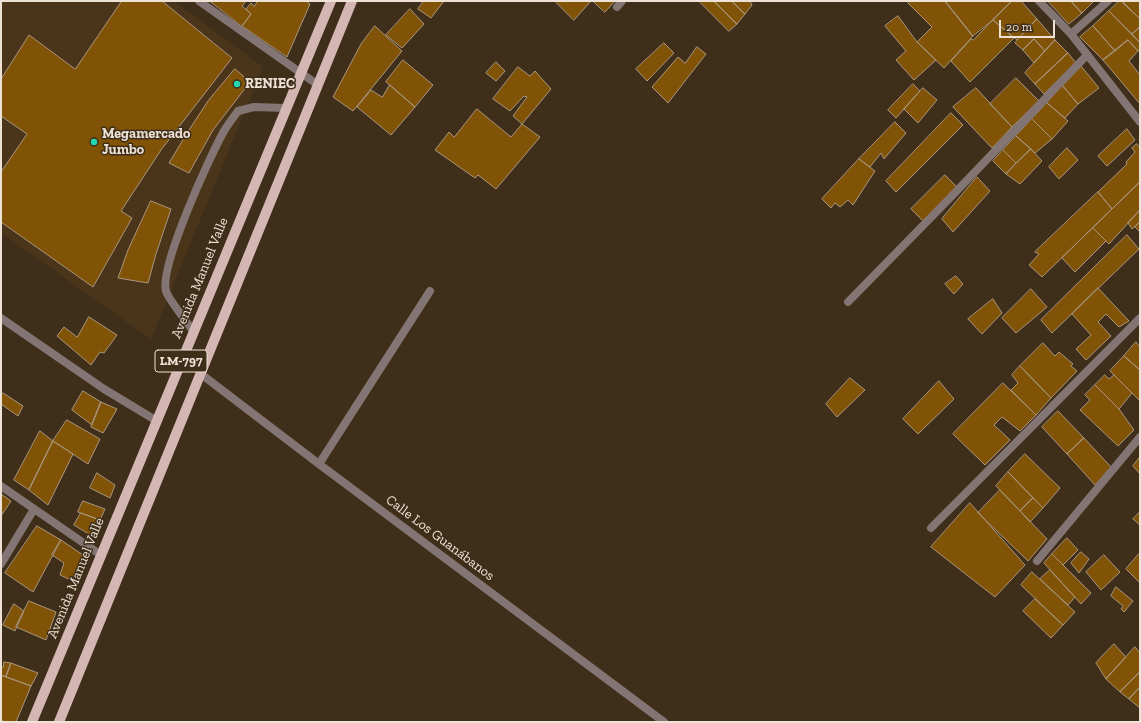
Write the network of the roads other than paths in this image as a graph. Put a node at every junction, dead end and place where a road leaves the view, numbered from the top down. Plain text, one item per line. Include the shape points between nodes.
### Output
1 (199, 1) edge
2 (331, 1) edge
3 (352, 1) edge
4 (1039, 1) edge
5 (1108, 1) edge
6 (1071, 34) junction
7 (1088, 55) junction
8 (301, 72) junction
9 (318, 85) junction
10 (286, 108) junction
11 (1140, 122) edge
12 (430, 291) dead end
13 (848, 302) dead end
14 (1, 318) edge
15 (1140, 318) edge
16 (193, 332) junction
17 (201, 374) junction
18 (157, 421) junction
19 (1140, 437) edge
20 (319, 464) junction
21 (1, 486) edge
22 (34, 509) junction
23 (931, 528) dead end
24 (101, 555) junction
25 (1037, 561) dead end
26 (1, 564) edge
27 (32, 722) edge
28 (60, 722) edge
29 (664, 722) edge

1 - 8 street
2 - 8 main road, Avenida Manuel Valle / LM-797
3 - 9 main road, LM-797
4 - 6 street
5 - 6 street
6 - 7 street
7 - 11 street
7 - 13 street
8 - 9 street
8 - 10 main road, Avenida Manuel Valle / LM-797
9 - 17 main road, LM-797
10 - 16 main road, Avenida Manuel Valle / LM-797
10 - 16 street via 254,107 238,111 224,130 200,182 167,266 165,284 166,292
12 - 20 street
14 - 18 street via 104,389
15 - 23 street
16 - 18 main road, Avenida Manuel Valle / LM-797
17 - 20 street, Calle Los Guanábanos
17 - 28 main road, LM-797
18 - 24 main road, Avenida Manuel Valle / LM-797
19 - 25 street
20 - 29 street, Calle Los Guanábanos
21 - 22 street
22 - 24 street
22 - 26 street
24 - 27 main road, Avenida Manuel Valle / LM-797

